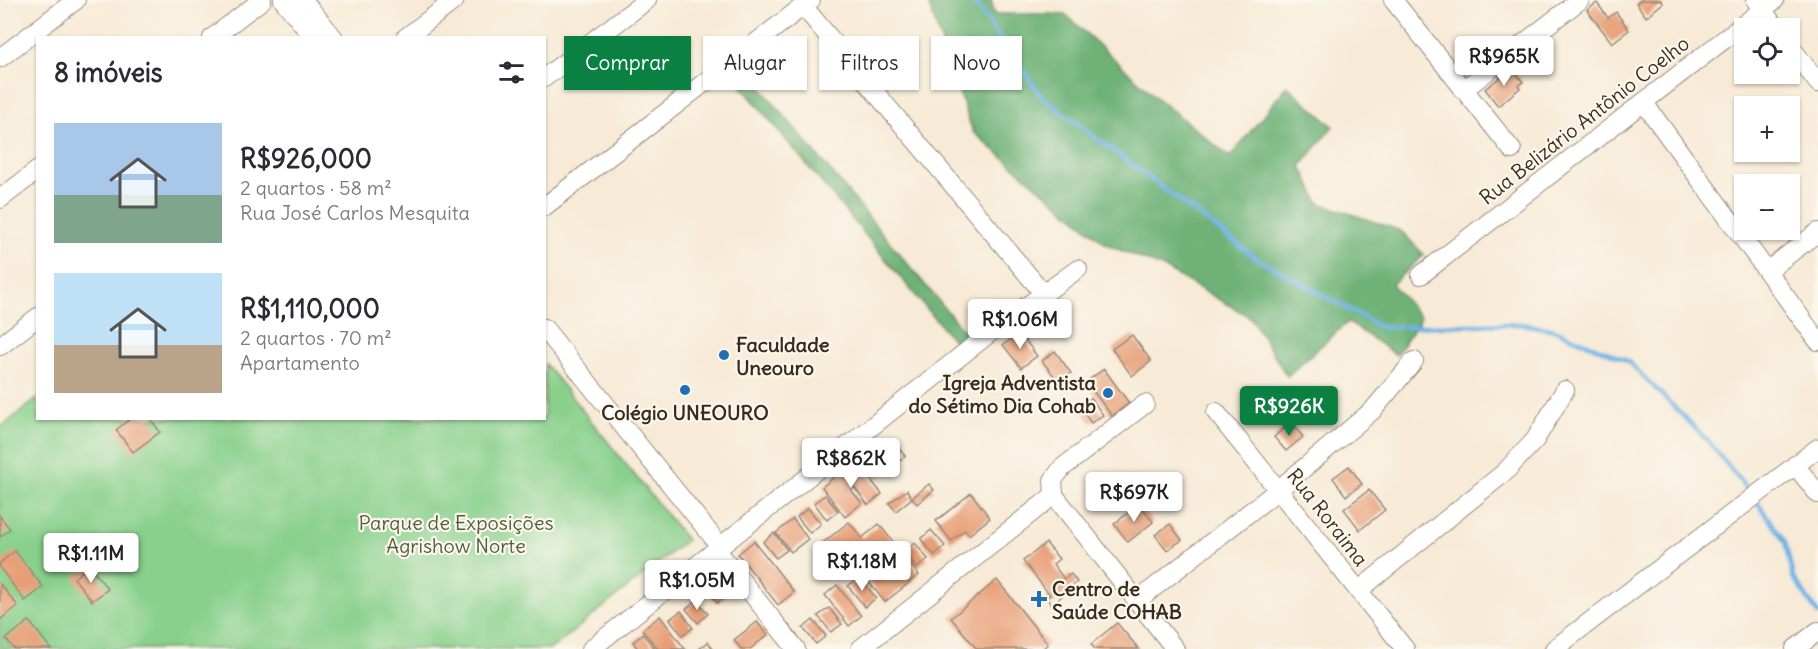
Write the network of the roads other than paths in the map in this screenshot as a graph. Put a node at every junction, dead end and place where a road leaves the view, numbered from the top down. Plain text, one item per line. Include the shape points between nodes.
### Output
1 (76, 0) edge
2 (262, 0) edge
3 (283, 0) edge
4 (303, 0) edge
5 (455, 0) edge
6 (647, 0) edge
7 (1580, 0) edge
8 (1396, 1) edge
9 (807, 3) edge
10 (1764, 3) edge
11 (1771, 18) edge
12 (215, 36) edge
13 (312, 36) edge
14 (331, 36) edge
15 (408, 36) edge
16 (0, 57) edge
17 (1800, 59) edge
18 (546, 76) edge
19 (1818, 82) edge
20 (1463, 90) junction
21 (1644, 103) junction
22 (1512, 150) dead end
23 (36, 172) edge
24 (0, 199) edge
25 (546, 205) edge
26 (1818, 232) edge
27 (1078, 270) dead end
28 (1767, 271) junction
29 (1421, 275) dead end
30 (1044, 294) junction
31 (36, 319) edge
32 (546, 331) edge
33 (1818, 341) edge
34 (0, 346) edge
35 (1414, 361) dead end
36 (1564, 390) dead end
37 (1146, 404) dead end
38 (1216, 412) dead end
39 (1818, 448) edge
40 (1795, 465) junction
41 (1278, 490) junction
42 (1818, 494) edge
43 (1054, 495) junction
44 (718, 547) junction
45 (1358, 591) junction
46 (1137, 601) junction
47 (591, 649) edge
48 (796, 649) edge
49 (860, 649) edge
50 (1175, 649) edge
51 (1405, 649) edge
52 (1554, 649) edge

1 - 16 street
2 - 12 street
3 - 13 street
4 - 14 street
5 - 15 street
6 - 18 street
7 - 20 street
8 - 20 street
9 - 25 street
9 - 30 street
10 - 11 street
10 - 21 street, Rua Belizário Antônio Coelho
17 - 19 street
20 - 22 street
21 - 28 street
21 - 29 street, Rua Belizário Antônio Coelho
23 - 24 street
26 - 28 street
27 - 30 street
28 - 33 street
30 - 44 street
31 - 34 street
32 - 44 street
35 - 41 street via 1373,410
36 - 45 street via 1535,440 1504,472
37 - 43 street via 1062,468 1053,480
38 - 41 street, Rua Roraima
39 - 40 street
40 - 42 street
40 - 52 street
41 - 45 street, Rua Roraima
41 - 46 street
43 - 46 street
43 - 49 street
44 - 47 street
44 - 48 street
45 - 51 street, Rua Roraima
46 - 50 street

